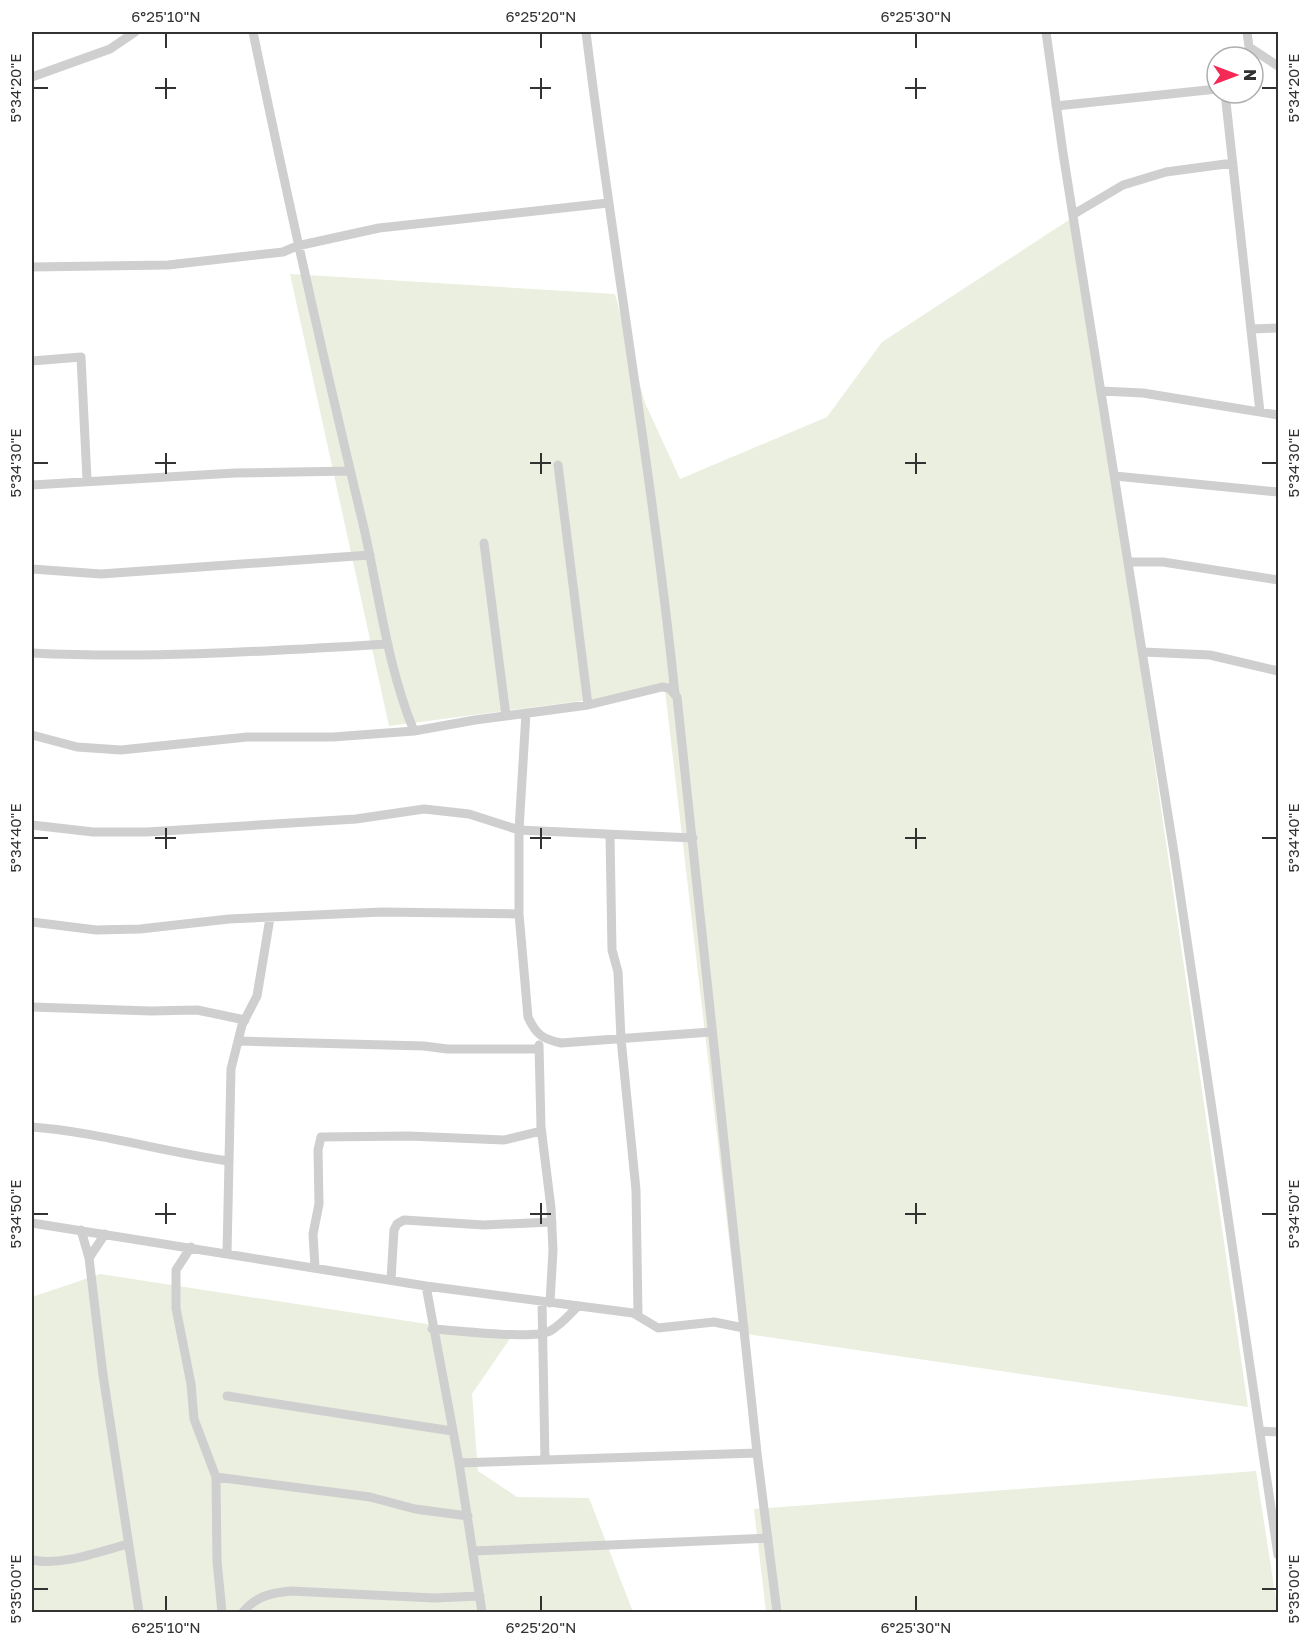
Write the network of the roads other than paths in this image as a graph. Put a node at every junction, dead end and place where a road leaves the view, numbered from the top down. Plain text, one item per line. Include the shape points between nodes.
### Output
1 (135, 32) edge
2 (253, 32) edge
3 (586, 32) edge
4 (1046, 32) edge
5 (1247, 32) edge
6 (1278, 66) edge
7 (32, 77) edge
8 (1205, 90) edge
9 (1226, 105) edge
10 (1056, 106) junction
11 (1233, 163) junction
12 (608, 203) junction
13 (1074, 214) junction
14 (297, 246) junction
15 (32, 267) edge
16 (1278, 328) edge
17 (1252, 329) junction
18 (32, 361) edge
19 (1101, 391) junction
20 (1260, 412) junction
21 (1278, 415) edge
22 (558, 465) dead end
23 (350, 471) junction
24 (1115, 476) junction
25 (87, 480) junction
26 (32, 485) edge
27 (1278, 492) edge
28 (484, 543) dead end
29 (370, 555) junction
30 (1129, 562) junction
31 (32, 569) edge
32 (1278, 580) edge
33 (388, 644) junction
34 (1143, 652) junction
35 (32, 653) edge
36 (1278, 672) edge
37 (675, 694) junction
38 (588, 705) junction
39 (526, 713) junction
40 (506, 716) junction
41 (414, 731) junction
42 (32, 735) edge
43 (32, 825) edge
44 (519, 830) junction
45 (610, 835) junction
46 (693, 838) junction
47 (519, 914) junction
48 (270, 918) junction
49 (32, 922) edge
50 (32, 1006) edge
51 (245, 1020) junction
52 (711, 1032) junction
53 (540, 1036) junction
54 (621, 1040) junction
55 (238, 1041) junction
56 (539, 1049) junction
57 (32, 1127) edge
58 (541, 1131) junction
59 (229, 1161) junction
60 (552, 1222) junction
61 (32, 1223) edge
62 (81, 1230) junction
63 (105, 1234) junction
64 (191, 1247) junction
65 (227, 1253) junction
66 (89, 1258) junction
67 (315, 1268) junction
68 (391, 1280) junction
69 (426, 1286) junction
70 (546, 1302) junction
71 (578, 1306) junction
72 (638, 1314) junction
73 (744, 1328) junction
74 (432, 1329) junction
75 (542, 1334) junction
76 (226, 1396) dead end
77 (452, 1431) junction
78 (1260, 1431) junction
79 (1278, 1432) edge
80 (757, 1453) junction
81 (545, 1460) junction
82 (459, 1463) junction
83 (216, 1477) junction
84 (468, 1516) junction
85 (768, 1538) junction
86 (128, 1544) junction
87 (474, 1551) junction
88 (1278, 1555) edge
89 (32, 1560) edge
90 (480, 1596) junction
91 (139, 1612) edge
92 (222, 1612) edge
93 (243, 1612) edge
94 (482, 1612) edge
95 (777, 1612) edge

1 - 7 street via 110,49
2 - 14 street
3 - 12 street
4 - 10 street
5 - 6 street via 1249,47
8 - 10 street
9 - 11 street
10 - 13 street
11 - 13 street via 1166,172 1123,185
11 - 17 street
12 - 14 street via 379,228
12 - 37 street via 658,543
13 - 19 street
14 - 15 street via 283,252 168,265
14 - 23 street
16 - 17 street
17 - 20 street
18 - 25 street via 81,357
19 - 20 street via 1143,393
19 - 24 street
20 - 21 street
22 - 38 street
23 - 25 street
23 - 29 street
24 - 27 street
24 - 30 street
25 - 26 street
28 - 40 street
29 - 31 street via 101,574
29 - 33 street
30 - 32 street via 1163,562
30 - 34 street
33 - 35 street via 187,656
33 - 41 street via 400,697
34 - 36 street via 1210,655
34 - 78 street
37 - 38 street via 662,687
37 - 46 street
38 - 39 street
39 - 40 street
39 - 44 street
40 - 41 street
41 - 42 street via 333,738 247,737 121,750 77,747
43 - 44 street via 93,832 147,832 356,819 424,810 469,814
44 - 45 street
44 - 47 street
45 - 46 street
45 - 54 street via 612,950 618,972
46 - 52 street
47 - 48 street via 382,912
47 - 53 street via 528,1017
48 - 49 street via 96,930
48 - 51 street via 257,996
50 - 51 street via 197,1010
51 - 55 street
52 - 54 street
52 - 73 street
53 - 54 street via 561,1043
53 - 56 street
54 - 72 street via 636,1190
55 - 56 street
55 - 59 street via 229,1088
56 - 58 street
57 - 59 street
58 - 60 street
58 - 67 street via 504,1140 321,1137 319,1204 313,1234
59 - 65 street
60 - 68 street via 484,1225 404,1220 394,1230
60 - 70 street via 553,1250
61 - 62 street
62 - 63 street
62 - 66 street
63 - 64 street
63 - 66 street
64 - 65 street
64 - 83 street via 176,1270 176,1308 194,1419
65 - 67 street
66 - 86 street
67 - 68 street
68 - 69 street
69 - 70 street
69 - 74 street
70 - 71 street
70 - 75 street
71 - 72 street
71 - 75 street
72 - 73 street via 658,1328 714,1322
73 - 80 street
74 - 75 street
74 - 77 street
75 - 81 street
76 - 77 street
77 - 82 street
78 - 79 street
78 - 88 street
80 - 81 street
80 - 85 street
81 - 82 street
82 - 84 street
83 - 84 street via 370,1497 415,1509
83 - 92 street
84 - 87 street
85 - 87 street
85 - 95 street
86 - 89 street via 65,1559
86 - 91 street
87 - 90 street
90 - 93 street via 434,1598 291,1591 270,1593
90 - 94 street

